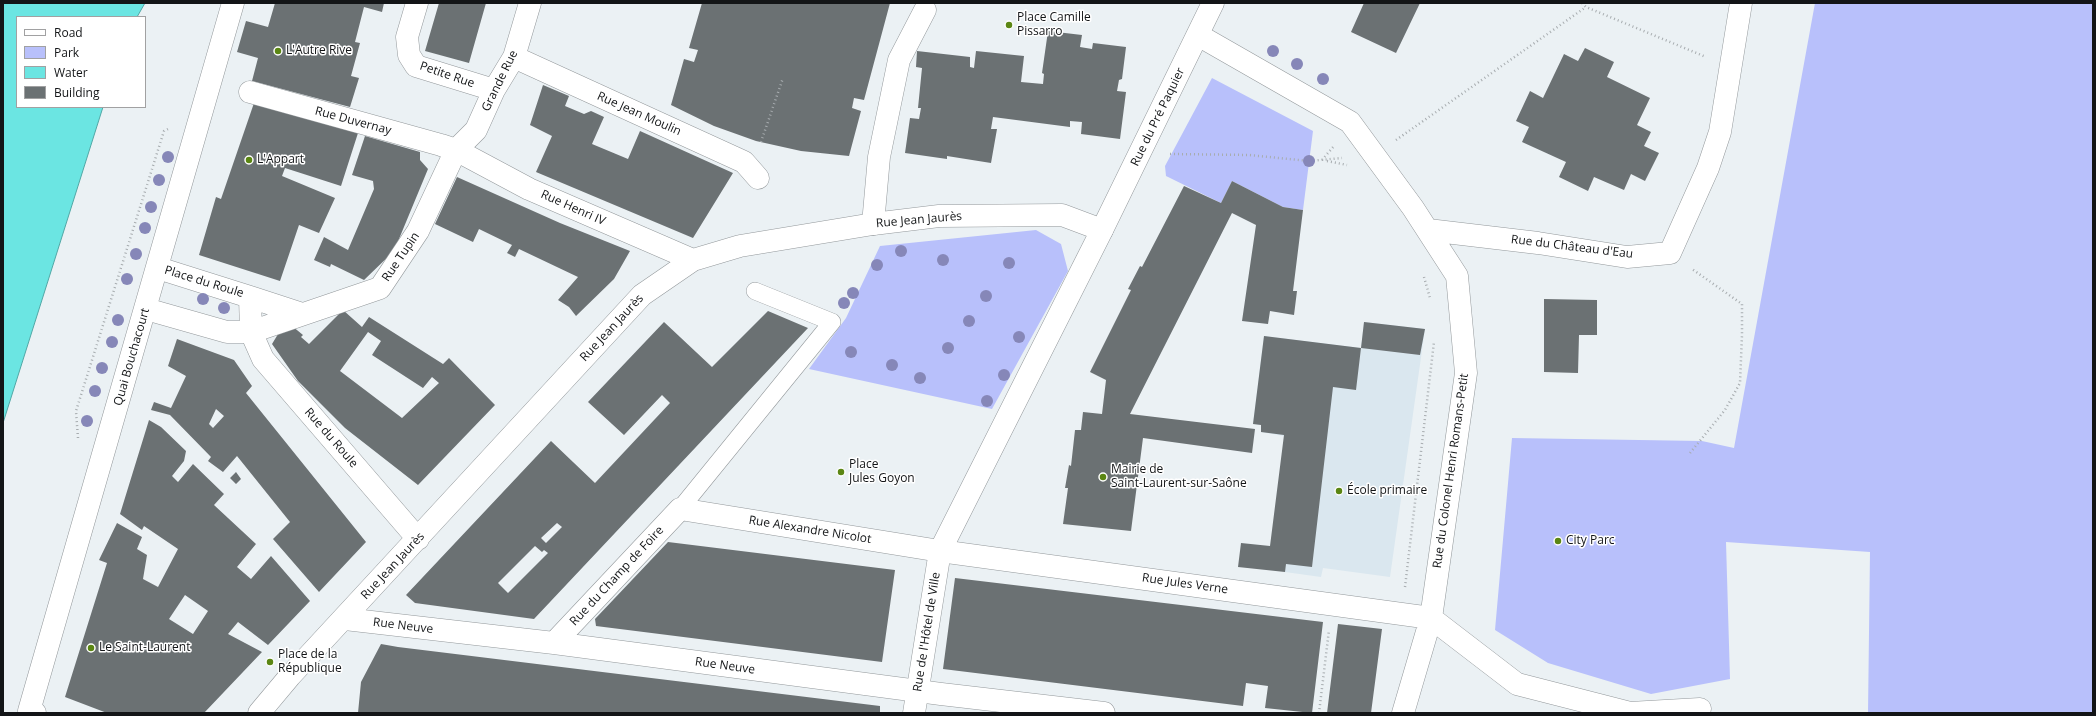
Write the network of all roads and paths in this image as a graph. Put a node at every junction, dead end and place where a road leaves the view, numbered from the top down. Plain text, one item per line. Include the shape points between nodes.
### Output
1 (233, 3) edge
2 (417, 3) edge
3 (530, 3) edge
4 (1213, 3) edge
5 (1582, 3) edge
6 (1741, 3) edge
7 (1586, 7) junction
8 (925, 10) dead end
9 (1198, 35) junction
10 (514, 57) junction
11 (1731, 68) junction
12 (783, 78) dead end
13 (494, 90) junction
14 (250, 92) dead end
15 (171, 127) dead end
16 (456, 150) junction
17 (1374, 155) junction
18 (1322, 160) junction
19 (1134, 164) junction
20 (1351, 165) dead end
21 (751, 170) joint
22 (873, 224) junction
23 (1102, 230) junction
24 (1428, 230) junction
25 (1670, 253) junction
26 (693, 260) junction
27 (158, 268) junction
28 (1423, 274) dead end
29 (755, 291) dead end
30 (250, 297) junction
31 (1431, 305) dead end
32 (146, 309) junction
33 (302, 314) junction
34 (251, 332) junction
35 (1434, 340) dead end
36 (1690, 453) dead end
37 (98, 474) junction
38 (680, 508) junction
39 (418, 539) junction
40 (940, 551) junction
41 (1405, 591) dead end
42 (1333, 604) junction
43 (1431, 618) junction
44 (345, 619) junction
45 (554, 644) junction
46 (917, 691) junction
47 (1700, 709) dead end
48 (32, 712) edge
49 (259, 713) edge
50 (914, 713) edge
51 (1104, 713) edge
52 (1319, 713) edge
53 (1403, 713) edge

1 - 27 street, Quai Bouchacourt
2 - 13 street, Petite Rue via 407,37 408,55 416,66
3 - 10 street, Grande Rue
4 - 9 street, Rue du Pré Paquier
5 - 7 path
6 - 11 street
7 - 11 path
7 - 17 path
8 - 22 street via 900,60 879,157
9 - 17 street, Rue du Colonel Henri Romans-Petit via 1350,122
9 - 19 street, Rue du Pré Paquier
10 - 13 street, Grande Rue
10 - 21 street, Rue Jean Moulin
11 - 25 street via 1720,132 1708,168
12 - 21 path
13 - 16 street, Grande Rue via 476,130
14 - 16 street, Rue Duvernay
15 - 37 path via 164,131 76,411 79,446
16 - 26 street, Rue Henri IV via 529,189
16 - 33 street, Rue Tupin via 418,231 380,288
17 - 18 path
17 - 24 street, Rue du Colonel Henri Romans-Petit
18 - 19 path via 1249,155 1172,154
18 - 20 path
19 - 23 street, Rue du Pré Paquier
22 - 23 street, Rue Jean Jaurès via 939,216 1062,215
22 - 26 street, Rue Jean Jaurès via 740,246
23 - 40 street
24 - 25 street, Rue du Château d'Eau via 1627,257
24 - 43 street, Rue du Colonel Henri Romans-Petit via 1457,276 1466,372
25 - 36 path via 1742,304 1740,383 1725,410
26 - 39 street, Rue Jean Jaurès via 642,295
27 - 30 street, Place du Roule
27 - 32 street, Quai Bouchacourt
28 - 31 path
29 - 38 lane via 832,322
30 - 33 street, Place du Roule
30 - 34 street, Place du Roule
32 - 34 street via 227,332
32 - 37 street, Quai Bouchacourt
33 - 34 street
34 - 39 street, Rue du Roule via 263,359
35 - 41 path
37 - 48 street, Quai Bouchacourt
38 - 40 street, Rue Alexandre Nicolot
38 - 45 street, Rue du Champ de Foire
39 - 44 street, Rue Jean Jaurès
40 - 42 street, Rue Jules Verne
40 - 46 street, Rue de l'Hôtel de Ville
42 - 43 street, Rue Jules Verne
42 - 52 path
43 - 47 street via 1517,684 1630,712
43 - 53 street, Rue du Colonel Henri Romans-Petit
44 - 45 street, Rue Neuve
44 - 49 street, Rue Jean Jaurès via 290,676
45 - 46 street, Rue Neuve
46 - 50 street, Rue de l'Hôtel de Ville
46 - 51 street, Rue Neuve

